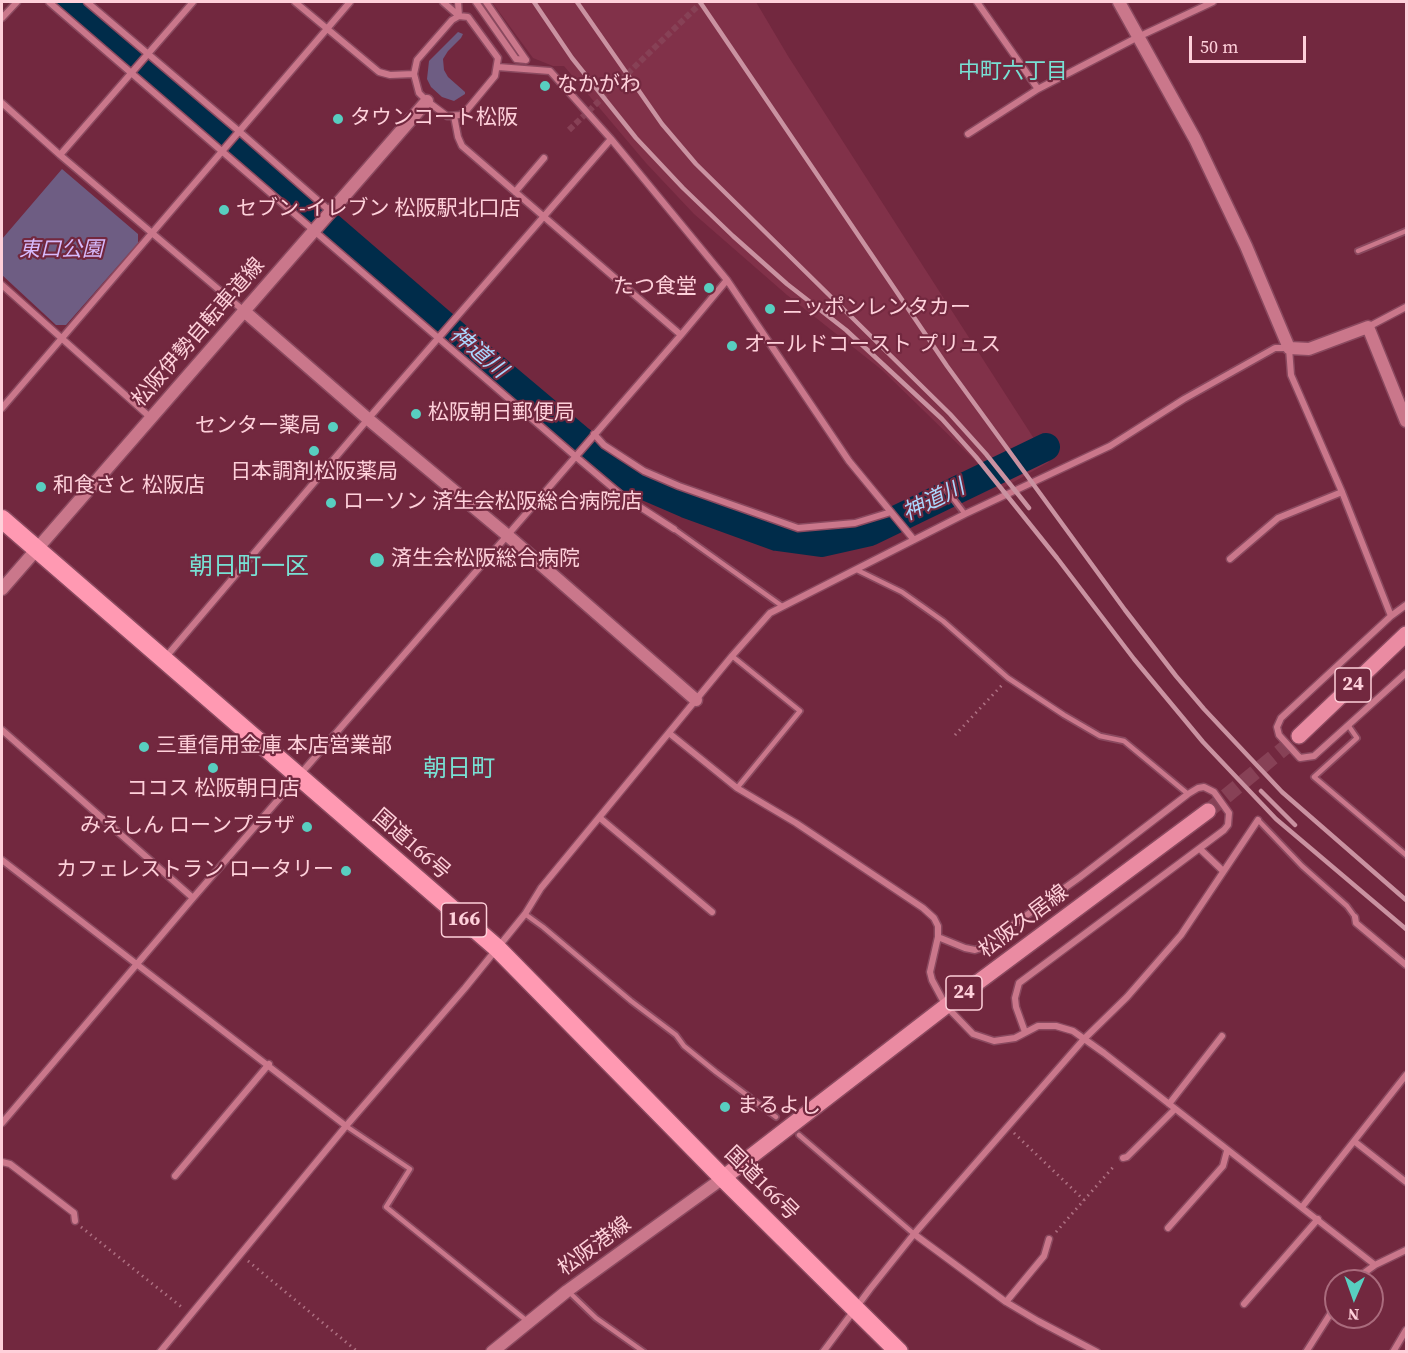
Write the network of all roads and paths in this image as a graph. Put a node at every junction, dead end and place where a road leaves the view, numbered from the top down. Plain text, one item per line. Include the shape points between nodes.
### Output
1 (17, 2) edge
2 (49, 2) edge
3 (87, 2) edge
4 (193, 2) edge
5 (295, 2) edge
6 (350, 2) edge
7 (443, 2) edge
8 (458, 2) edge
9 (476, 2) edge
10 (486, 2) edge
11 (977, 2) edge
12 (1119, 2) edge
13 (1213, 2) edge
14 (459, 16) junction
15 (2, 18) edge
16 (327, 28) junction
17 (1138, 36) junction
18 (147, 53) junction
19 (498, 68) junction
20 (130, 74) junction
21 (414, 74) junction
22 (1038, 89) junction
23 (427, 101) junction
24 (2, 103) edge
25 (454, 116) junction
26 (240, 132) junction
27 (969, 134) dead end
28 (611, 139) junction
29 (223, 151) junction
30 (60, 155) junction
31 (544, 158) dead end
32 (515, 192) junction
33 (330, 211) junction
34 (544, 217) junction
35 (313, 230) junction
36 (1407, 231) edge
37 (152, 234) junction
38 (1358, 251) dead end
39 (728, 280) junction
40 (2, 285) edge
41 (1407, 307) edge
42 (244, 311) junction
43 (1368, 327) junction
44 (681, 335) junction
45 (440, 336) junction
46 (62, 338) junction
47 (1289, 348) junction
48 (2, 408) edge
49 (152, 418) junction
50 (368, 419) junction
51 (1407, 422) edge
52 (592, 436) junction
53 (577, 454) junction
54 (946, 489) dead end
55 (1342, 492) junction
56 (891, 512) junction
57 (965, 514) junction
58 (2, 519) edge
59 (674, 529) joint
60 (507, 535) junction
61 (914, 540) junction
62 (35, 549) junction
63 (1230, 559) dead end
64 (857, 570) junction
65 (2, 589) edge
66 (782, 606) junction
67 (1407, 606) edge
68 (1391, 616) junction
69 (1407, 634) edge
70 (732, 656) junction
71 (163, 661) junction
72 (1407, 673) edge
73 (1008, 678) junction
74 (696, 700) junction
75 (1348, 725) junction
76 (2, 730) edge
77 (669, 733) junction
78 (955, 735) dead end
79 (1299, 736) tunnel mouth
80 (298, 778) junction
81 (737, 788) junction
82 (1188, 794) junction
83 (1208, 811) tunnel mouth
84 (600, 818) junction
85 (1258, 820) joint
86 (1200, 849) junction
87 (1407, 855) edge
88 (2, 860) edge
89 (1222, 870) junction
90 (193, 898) junction
91 (712, 912) dead end
92 (525, 914) junction
93 (1354, 917) joint
94 (938, 937) junction
95 (497, 948) junction
96 (137, 964) junction
97 (1407, 965) edge
98 (946, 1006) junction
99 (1025, 1032) junction
100 (1222, 1036) dead end
101 (1084, 1039) junction
102 (269, 1064) junction
103 (1407, 1076) edge
104 (1169, 1104) junction
105 (1175, 1109) junction
106 (776, 1117) dead end
107 (2, 1123) edge
108 (346, 1126) junction
109 (1007, 1127) junction
110 (799, 1135) dead end
111 (1354, 1141) junction
112 (1227, 1151) junction
113 (1123, 1158) joint
114 (2, 1162) edge
115 (175, 1176) dead end
116 (723, 1178) junction
117 (1407, 1182) edge
118 (1084, 1200) junction
119 (1302, 1207) junction
120 (1318, 1220) junction
121 (75, 1221) joint
122 (1168, 1228) dead end
123 (914, 1234) junction
124 (1049, 1239) joint
125 (1407, 1250) edge
126 (240, 1255) junction
127 (1375, 1265) junction
128 (1370, 1269) edge
129 (567, 1291) junction
130 (1006, 1302) junction
131 (1244, 1304) dead end
132 (856, 1308) junction
133 (185, 1310) dead end
134 (529, 1322) junction
135 (1324, 1324) edge
136 (1407, 1329) edge
137 (159, 1352) edge
138 (358, 1352) edge
139 (492, 1352) edge
140 (644, 1352) edge
141 (823, 1352) edge
142 (899, 1352) edge
143 (1097, 1352) edge
144 (1306, 1352) edge
145 (1393, 1352) edge

1 - 15 street
2 - 20 street
3 - 18 street
4 - 18 street
5 - 16 street
6 - 16 street
7 - 14 street
8 - 14 street
9 - 10 street via 516,59 526,60
11 - 22 street
12 - 17 street
13 - 17 street
14 - 19 street via 468,17 498,58
14 - 21 street via 417,60
16 - 21 street via 379,72
16 - 26 street
17 - 22 street
17 - 47 street via 1195,139
18 - 20 street
18 - 26 street
19 - 25 street via 466,111
19 - 28 street via 550,71
20 - 29 street
20 - 30 street
21 - 23 street via 419,93
22 - 27 street
23 - 25 street via 447,116
23 - 33 street, 松阪伊勢自転車道線
24 - 30 street
25 - 32 street via 462,146
26 - 29 street
26 - 33 street
28 - 34 street
28 - 39 street
29 - 35 street
29 - 37 street
30 - 37 street
31 - 32 street
32 - 34 street
33 - 35 street, 松阪伊勢自転車道線
34 - 44 street
34 - 45 street
35 - 42 street, 松阪伊勢自転車道線
35 - 45 street
36 - 38 lane
37 - 42 street
37 - 46 street
39 - 44 street
39 - 56 street via 849,461
40 - 46 street
41 - 43 street
42 - 49 street, 松阪伊勢自転車道線
42 - 50 street
43 - 47 street via 1309,349
43 - 51 street
44 - 52 street
45 - 50 street
45 - 53 street
46 - 48 street
46 - 49 street
47 - 55 street via 1291,375
47 - 57 street via 1275,348 1110,446
49 - 62 street, 松阪伊勢自転車道線
50 - 60 street
50 - 71 street
52 - 53 street
52 - 56 street via 644,471 798,528 855,523
53 - 59 street via 620,494
53 - 60 street
54 - 57 lane
55 - 63 street via 1278,518
55 - 68 street
56 - 61 street
57 - 61 street
58 - 62 highway, 国道166号 / 166
59 - 66 lane
60 - 74 street
60 - 80 street
61 - 64 street
62 - 65 street, 松阪伊勢自転車道線
62 - 71 highway, 国道166号 / 166
64 - 66 street
64 - 73 lane via 902,592 943,621
66 - 70 street via 770,613
67 - 68 street
68 - 75 street via 1281,718 1277,727 1279,735 1300,758 1307,758
69 - 79 main road, 24
70 - 74 street
70 - 81 lane via 800,711
71 - 80 highway, 国道166号 / 166
72 - 75 street
73 - 78 path
73 - 82 lane via 1100,736 1124,741
74 - 77 street
75 - 87 lane via 1357,738 1314,777
76 - 90 street
77 - 81 street
77 - 84 street
80 - 90 street
80 - 95 highway, 国道166号 / 166
81 - 94 street via 923,908 934,918
82 - 86 street via 1197,788 1209,788 1229,813 1224,830
82 - 94 street via 981,948 965,948
83 - 98 main road, 松阪久居線 / 24
84 - 91 street
84 - 92 street via 541,888
85 - 89 street
85 - 93 lane
86 - 89 street
86 - 99 street via 1019,983 1016,1007
88 - 96 street
89 - 101 street via 1180,935
90 - 96 street
92 - 95 street
92 - 106 lane
93 - 97 street via 1356,923
94 - 98 street via 930,972
95 - 108 street
95 - 116 highway, 国道166号 / 166
96 - 102 street
96 - 107 street
98 - 99 street via 964,1027 983,1038 1006,1041
98 - 116 main road, 松阪久居線 / 24
99 - 101 street via 1038,1026 1056,1026
100 - 104 street
101 - 104 street
101 - 109 street
102 - 108 street
102 - 115 street
103 - 111 street
104 - 105 street
105 - 112 street
105 - 113 street
108 - 126 street
108 - 134 lane via 410,1169 386,1207
109 - 118 path
109 - 123 street
110 - 123 lane
111 - 117 street
111 - 119 street
112 - 119 street
112 - 122 street via 1223,1167
113 - 118 path
114 - 121 street via 74,1213
116 - 129 street, 松阪港線
116 - 132 highway, 国道166号 / 166
118 - 124 path
119 - 120 street
120 - 127 street
120 - 131 street
121 - 133 path
123 - 130 street
123 - 132 street
124 - 130 street via 1044,1256
125 - 127 street
126 - 137 street
126 - 138 path
127 - 128 street
129 - 134 street, 松阪港線
129 - 140 lane via 596,1318
130 - 143 street
132 - 141 street
132 - 142 highway, 国道166号 / 166
134 - 139 street, 松阪港線
135 - 144 street
136 - 145 street

